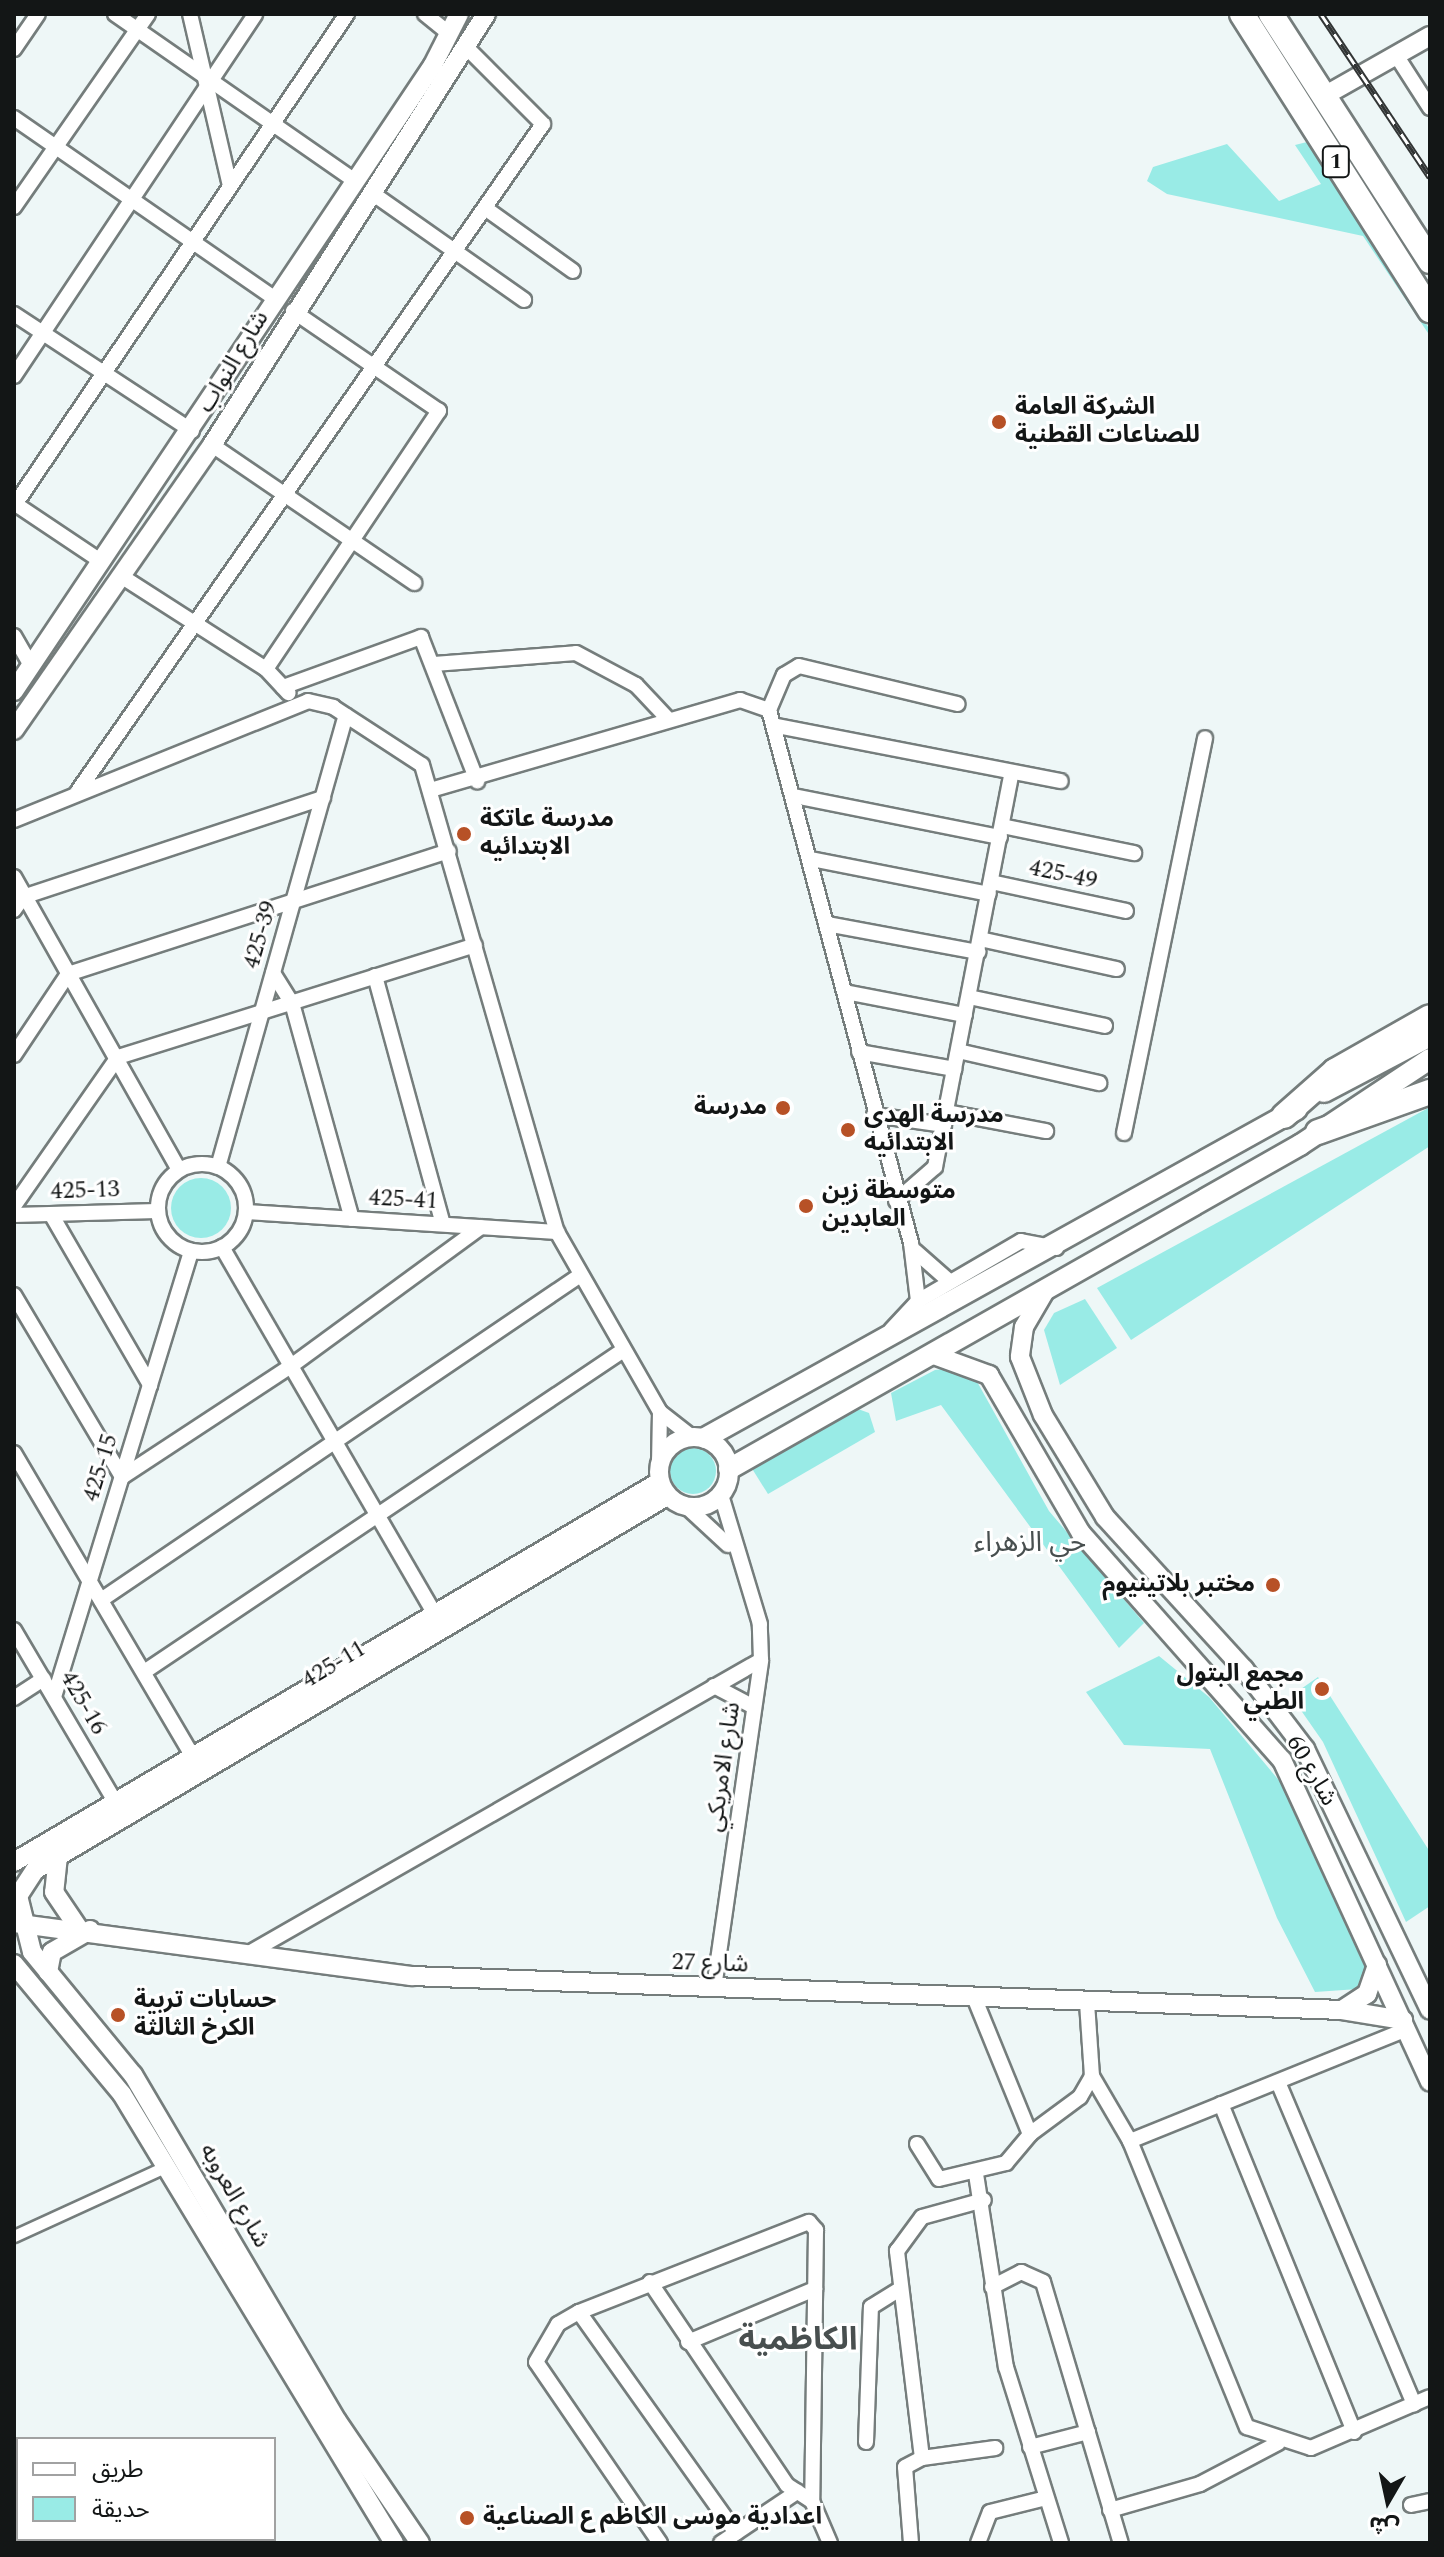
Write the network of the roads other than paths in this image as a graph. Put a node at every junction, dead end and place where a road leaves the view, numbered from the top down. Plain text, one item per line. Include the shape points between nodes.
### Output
1 (38, 14) edge
2 (115, 14) edge
3 (148, 14) edge
4 (190, 14) edge
5 (255, 14) edge
6 (347, 14) edge
7 (425, 14) edge
8 (459, 14) edge
9 (486, 14) edge
10 (1242, 14) edge
11 (1271, 14) edge
12 (138, 29) junction
13 (450, 34) junction
14 (1430, 36) edge
15 (14, 49) edge
16 (469, 50) junction
17 (1396, 55) junction
18 (208, 79) junction
19 (1324, 96) junction
20 (1430, 108) edge
21 (14, 118) edge
22 (273, 123) junction
23 (56, 147) junction
24 (355, 181) junction
25 (230, 186) junction
26 (372, 193) junction
27 (132, 200) junction
28 (14, 207) edge
29 (485, 208) junction
30 (192, 242) junction
31 (455, 253) junction
32 (1430, 261) edge
33 (573, 271) dead end
34 (275, 299) junction
35 (524, 300) dead end
36 (1430, 310) edge
37 (293, 311) junction
38 (14, 314) edge
39 (44, 333) junction
40 (376, 365) junction
41 (104, 373) junction
42 (14, 376) edge
43 (192, 431) junction
44 (212, 445) junction
45 (283, 495) junction
46 (15, 504) edge
47 (356, 543) junction
48 (102, 562) junction
49 (121, 576) junction
50 (414, 583) dead end
51 (199, 625) junction
52 (14, 636) edge
53 (434, 664) junction
54 (31, 666) junction
55 (266, 669) junction
56 (283, 687) junction
57 (14, 691) edge
58 (297, 702) junction
59 (957, 704) dead end
60 (769, 710) junction
61 (346, 716) junction
62 (668, 719) junction
63 (777, 726) junction
64 (14, 730) edge
65 (1205, 738) dead end
66 (1012, 772) junction
67 (477, 781) junction
68 (1061, 781) dead end
69 (434, 789) junction
70 (78, 791) junction
71 (794, 796) junction
72 (323, 798) junction
73 (14, 820) edge
74 (1001, 831) junction
75 (449, 851) junction
76 (1134, 853) dead end
77 (811, 859) junction
78 (14, 877) edge
79 (990, 888) junction
80 (23, 897) junction
81 (294, 901) junction
82 (14, 910) edge
83 (1126, 911) dead end
84 (827, 924) junction
85 (475, 945) junction
86 (979, 946) junction
87 (1117, 969) dead end
88 (273, 973) junction
89 (68, 974) junction
90 (375, 976) junction
91 (845, 992) junction
92 (969, 997) junction
93 (292, 1003) junction
94 (262, 1013) junction
95 (965, 1015) junction
96 (1430, 1017) edge
97 (1105, 1026) dead end
98 (1430, 1036) edge
99 (958, 1051) junction
100 (859, 1052) junction
101 (14, 1055) edge
102 (118, 1057) junction
103 (1430, 1059) edge
104 (954, 1069) junction
105 (1099, 1083) dead end
106 (1430, 1092) edge
107 (1292, 1111) junction
108 (874, 1115) junction
109 (945, 1119) junction
110 (1046, 1131) dead end
111 (1124, 1133) dead end
112 (1317, 1133) junction
113 (218, 1167) junction
114 (179, 1170) junction
115 (896, 1201) junction
116 (14, 1206) edge
117 (157, 1211) junction
118 (246, 1212) junction
119 (51, 1214) junction
120 (14, 1215) edge
121 (352, 1219) junction
122 (443, 1224) junction
123 (481, 1227) junction
124 (557, 1232) junction
125 (1078, 1236) junction
126 (911, 1243) junction
127 (222, 1247) junction
128 (1057, 1248) junction
129 (191, 1251) junction
130 (1096, 1262) junction
131 (579, 1276) junction
132 (1072, 1276) junction
133 (949, 1281) junction
134 (1045, 1291) junction
135 (14, 1295) edge
136 (918, 1301) junction
137 (872, 1350) junction
138 (622, 1351) junction
139 (934, 1355) junction
140 (291, 1366) junction
141 (835, 1371) junction
142 (886, 1381) junction
143 (150, 1385) junction
144 (849, 1402) junction
145 (660, 1412) junction
146 (698, 1437) junction
147 (334, 1439) junction
148 (14, 1453) edge
149 (729, 1469) junction
150 (122, 1477) junction
151 (662, 1481) junction
152 (721, 1495) junction
153 (687, 1507) junction
154 (377, 1513) junction
155 (736, 1554) junction
156 (90, 1581) junction
157 (1179, 1599) junction
158 (101, 1600) junction
159 (434, 1612) junction
160 (1155, 1620) junction
161 (14, 1630) edge
162 (1217, 1640) junction
163 (1189, 1655) junction
164 (761, 1660) junction
165 (144, 1672) junction
166 (43, 1679) junction
167 (714, 1686) junction
168 (54, 1697) junction
169 (14, 1698) edge
170 (754, 1707) junction
171 (191, 1753) junction
172 (113, 1798) junction
173 (58, 1856) junction
174 (18, 1866) edge
175 (20, 1929) edge
176 (85, 1929) junction
177 (249, 1953) junction
178 (1377, 1965) junction
179 (16, 1966) edge
180 (44, 1967) junction
181 (714, 1988) junction
182 (974, 1997) junction
183 (1087, 2003) junction
184 (1342, 2010) junction
185 (1430, 2010) edge
186 (1405, 2024) junction
187 (1092, 2076) junction
188 (1278, 2082) junction
189 (1430, 2082) edge
190 (1221, 2104) junction
191 (1030, 2134) junction
192 (1130, 2141) junction
193 (917, 2144) dead end
194 (167, 2166) junction
195 (976, 2174) junction
196 (984, 2200) junction
197 (14, 2236) edge
198 (650, 2282) junction
199 (992, 2287) junction
200 (815, 2289) junction
201 (897, 2291) junction
202 (579, 2312) junction
203 (688, 2342) junction
204 (1430, 2397) edge
205 (1414, 2404) junction
206 (1088, 2432) junction
207 (1354, 2432) junction
208 (866, 2442) dead end
209 (1278, 2443) junction
210 (1030, 2447) junction
211 (995, 2448) dead end
212 (922, 2458) junction
213 (797, 2492) junction
214 (1046, 2498) junction
215 (812, 2501) junction
216 (1430, 2501) edge
217 (1411, 2505) dead end
218 (1110, 2510) junction
219 (736, 2533) junction
220 (394, 2543) edge
221 (420, 2543) edge
222 (660, 2543) edge
223 (721, 2543) edge
224 (830, 2543) edge
225 (911, 2543) edge
226 (978, 2543) edge
227 (1061, 2543) edge
228 (1121, 2543) edge

1 - 15 street
2 - 12 street
3 - 12 street
4 - 18 street
5 - 18 street
6 - 22 street
7 - 13 street
8 - 13 street, شارع النواب
9 - 16 street, شارع النواب
10 - 36 highway, 1
11 - 19 highway, 1
12 - 18 street
12 - 23 street
13 - 24 street, شارع النواب
14 - 17 street
16 - 26 street, شارع النواب
16 - 29 street via 544,120
17 - 19 street
17 - 20 street
18 - 22 street
18 - 25 street
18 - 27 street
19 - 32 highway, 1
21 - 23 street
22 - 24 street
22 - 25 street
23 - 27 street
23 - 28 street
24 - 34 street, شارع النواب
25 - 30 street
26 - 31 street
26 - 37 street, شارع النواب
27 - 30 street
27 - 39 street
29 - 31 street
29 - 33 street
30 - 34 street
30 - 41 street
31 - 35 street
31 - 40 street
34 - 43 street, شارع النواب
37 - 40 street
37 - 44 street, شارع النواب
38 - 39 street
39 - 41 street
39 - 42 street
40 - 45 street
40 - 47 street via 439,411
41 - 43 street
41 - 46 street
43 - 48 street, شارع النواب
44 - 45 street
44 - 49 street, شارع النواب
45 - 47 street
45 - 51 street
46 - 48 street
47 - 50 street
47 - 55 street
48 - 54 street, شارع النواب
49 - 51 street
49 - 64 street, شارع النواب
51 - 55 street
51 - 70 street
52 - 54 street
53 - 56 street via 427,644 412,637
53 - 62 street via 576,653 636,685
53 - 67 street
54 - 57 street, شارع النواب
55 - 56 street
56 - 58 street
58 - 61 street via 319,701
58 - 70 street
59 - 60 street via 799,666 784,675
60 - 62 street via 740,700
60 - 63 street
61 - 69 street via 422,765
61 - 72 street, 425-39
62 - 67 street
63 - 66 street
63 - 71 street
65 - 111 street
66 - 68 street
66 - 74 street
67 - 69 street
69 - 75 street
70 - 73 street
71 - 74 street
71 - 77 street
72 - 80 street
72 - 81 street, 425-39
74 - 76 street
74 - 79 street
75 - 81 street
75 - 85 street
77 - 79 street, 425-49
77 - 84 street
78 - 80 street
79 - 83 street, 425-49
79 - 86 street
80 - 82 street
80 - 89 street
81 - 88 street, 425-39
81 - 89 street
84 - 86 street
84 - 91 street
85 - 90 street
85 - 124 street
86 - 87 street
86 - 92 street
88 - 93 street
88 - 94 street, 425-39
89 - 101 street
89 - 102 street
90 - 93 street
90 - 122 street
91 - 95 street
91 - 100 street
92 - 95 street
92 - 97 street
93 - 94 street
93 - 121 street
94 - 102 street
94 - 113 street, 425-39
95 - 99 street
96 - 107 highway via 1335,1071
98 - 107 main road
99 - 104 street
99 - 105 street
100 - 104 street
100 - 108 street
102 - 114 street
102 - 116 street
103 - 112 main road
104 - 109 street
106 - 112 highway
107 - 112 main road via 1299,1125
107 - 125 main road
108 - 109 street
108 - 115 street
109 - 110 street
109 - 115 street via 935,1167
112 - 130 main road
113 - 114 street
113 - 118 street via 239,1185
114 - 117 street via 167,1181
115 - 126 street
117 - 119 street, 425-13
117 - 129 street via 168,1236
118 - 121 street, 425-41
118 - 127 street
119 - 120 street, 425-13
119 - 143 street
121 - 122 street, 425-41
122 - 123 street, 425-41
123 - 124 street, 425-41
123 - 140 street
124 - 131 street
125 - 128 main road
125 - 130 main road via 1079,1255
126 - 133 street
126 - 136 street
127 - 129 street
127 - 140 street
128 - 132 main road via 1070,1257
128 - 133 street via 1021,1241
128 - 137 main road
129 - 143 street, 425-15
130 - 132 main road
131 - 138 street
131 - 147 street
132 - 134 main road
133 - 136 street
134 - 139 main road
134 - 157 street, شارع 60 via 1024,1327 1024,1373 1096,1504
135 - 150 street
136 - 137 street
137 - 141 main road
137 - 142 main road via 867,1373
138 - 145 street
138 - 154 street
139 - 142 main road
139 - 160 street, شارع 60 via 989,1375 1055,1498
140 - 147 street
140 - 150 street
141 - 144 main road via 852,1382
141 - 146 main road
142 - 144 main road
143 - 150 street, 425-15
144 - 149 main road
145 - 146 street
145 - 151 street
146 - 149 street via 722,1450
146 - 151 street via 670,1445
147 - 154 street
147 - 158 street
148 - 156 street
149 - 152 street
150 - 156 street, 425-15
151 - 153 street
151 - 159 street, 425-11
151 - 173 street, 425-11
152 - 153 street
152 - 155 street, شارع الامريكي
153 - 155 street, شارع الامريكي
154 - 159 street
154 - 165 street
155 - 164 street, شارع الامريكي via 760,1624
156 - 158 street
156 - 168 street, 425-15
157 - 160 street via 1175,1619
157 - 162 street, شارع 60
158 - 165 street
159 - 171 street, 425-11
160 - 163 street, شارع 60
161 - 166 street, 425-16
162 - 163 street via 1194,1636
162 - 185 street, شارع 60 via 1275,1707 1335,1800
163 - 178 street, شارع 60 via 1282,1760
164 - 167 street
164 - 170 street, شارع الامريكي
165 - 171 street
166 - 168 street, 425-16
166 - 169 street
167 - 170 street
167 - 177 street
168 - 172 street, 425-16
170 - 181 street, شارع الامريكي
171 - 172 street, 425-11
172 - 174 street, 425-11
173 - 174 street, 425-11
173 - 176 street via 54,1892
174 - 175 street
175 - 176 street, شارع 27
175 - 179 street
175 - 180 street, شارع العروبه
176 - 177 street, شارع 27
176 - 180 street via 57,1947
177 - 181 street, شارع 27 via 411,1976
178 - 184 street via 1367,1994
178 - 186 street, شارع 60
179 - 180 street via 27,1961
179 - 194 street, شارع العروبه via 104,2068
180 - 221 street, شارع العروبه via 133,2075 337,2421
181 - 182 street, شارع 27
182 - 183 street, شارع 27
182 - 191 street
183 - 184 street, شارع 27
183 - 187 street
184 - 186 street, شارع 27
186 - 188 street
186 - 189 street, شارع 60
187 - 191 street via 1080,2097
187 - 192 street
188 - 190 street
188 - 205 street
190 - 192 street
190 - 207 street
191 - 195 street via 1006,2163
192 - 209 street via 1247,2427
193 - 195 street via 939,2179
194 - 197 street
194 - 220 street, شارع العروبه
195 - 196 street
196 - 199 street
196 - 201 street via 914,2224 897,2251
198 - 200 street via 809,2222 816,2230
198 - 202 street
198 - 203 street
199 - 206 street via 1021,2272 1043,2282
199 - 210 street
200 - 203 street
200 - 215 street
201 - 208 street via 871,2307
201 - 212 street
202 - 219 street
202 - 222 street via 558,2324 537,2367
203 - 213 street
204 - 205 street
205 - 207 street
206 - 210 street
206 - 218 street
207 - 209 street via 1311,2448
209 - 218 street via 1200,2484
210 - 214 street
211 - 212 street
212 - 225 street via 905,2467
213 - 215 street
213 - 219 street
214 - 226 street via 990,2512
214 - 227 street
215 - 224 street
216 - 217 street
218 - 228 street
219 - 223 street

